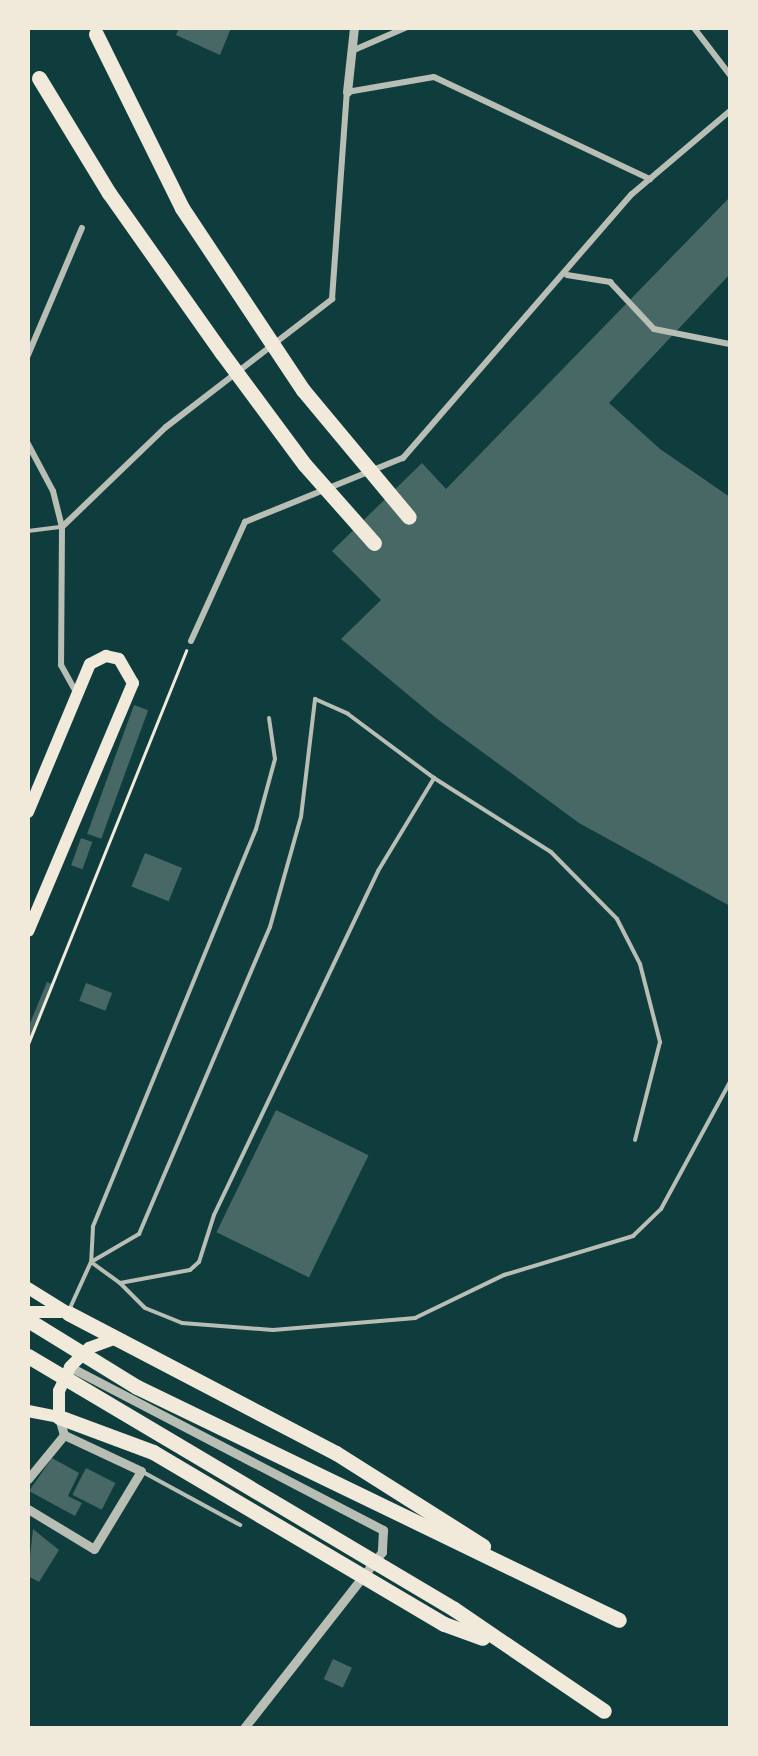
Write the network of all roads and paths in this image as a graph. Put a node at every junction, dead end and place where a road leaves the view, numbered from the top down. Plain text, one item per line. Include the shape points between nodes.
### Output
1 (354, 28) edge
2 (404, 28) edge
3 (694, 28) edge
4 (96, 34) dead end
5 (354, 50) junction
6 (730, 76) edge
7 (39, 78) dead end
8 (347, 92) junction
9 (730, 111) edge
10 (650, 179) junction
11 (82, 228) dead end
12 (566, 275) junction
13 (730, 344) edge
14 (28, 355) edge
15 (28, 444) edge
16 (409, 517) dead end
17 (62, 527) junction
18 (28, 531) edge
19 (374, 543) dead end
20 (190, 641) joint
21 (76, 692) junction
22 (268, 718) dead end
23 (434, 778) junction
24 (28, 812) edge
25 (28, 931) edge
26 (28, 1044) edge
27 (730, 1082) edge
28 (635, 1140) dead end
29 (91, 1262) junction
30 (120, 1284) junction
31 (28, 1288) edge
32 (28, 1312) edge
33 (68, 1312) junction
34 (28, 1320) edge
35 (116, 1338) junction
36 (28, 1356) edge
37 (70, 1368) junction
38 (28, 1411) edge
39 (58, 1417) junction
40 (64, 1434) junction
41 (140, 1471) junction
42 (28, 1479) edge
43 (28, 1509) edge
44 (240, 1525) dead end
45 (520, 1570) junction
46 (620, 1620) dead end
47 (496, 1643) junction
48 (604, 1712) dead end
49 (244, 1728) edge

1 - 5 street
2 - 5 street
3 - 6 street
4 - 16 highway via 182,208 303,390
5 - 8 street
7 - 19 highway via 109,193 222,353 305,465
8 - 10 street via 434,77
8 - 17 street via 332,299 166,427
9 - 10 street
10 - 12 street
11 - 14 street
12 - 13 street via 610,282 654,329
12 - 20 street via 403,458 245,522
15 - 17 street
17 - 18 lane
17 - 21 street via 60,665
20 - 26 path
21 - 24 main road
21 - 25 main road via 90,664 106,656 119,659 133,683
22 - 29 lane via 276,759 256,829 93,1228
23 - 28 lane via 551,852 617,918 640,964 660,1042
23 - 29 lane via 348,714 315,699 301,817 270,927 139,1234
23 - 30 lane via 378,871 214,1215 199,1262 190,1270
27 - 30 lane via 661,1209 633,1236 504,1275 415,1318 273,1330 182,1324 145,1308
29 - 30 lane
29 - 33 lane
31 - 33 main road
32 - 33 main road
33 - 35 highway
34 - 45 highway via 136,1387
35 - 37 main road via 88,1348
35 - 45 highway via 435,1510
36 - 47 highway via 454,1609
37 - 39 main road via 59,1390
37 - 49 street via 383,1530 382,1552
38 - 39 main road
39 - 40 street
39 - 47 highway via 153,1452 444,1624
40 - 41 street
40 - 42 street
41 - 43 street via 94,1550
41 - 44 lane
45 - 46 highway
47 - 48 highway

